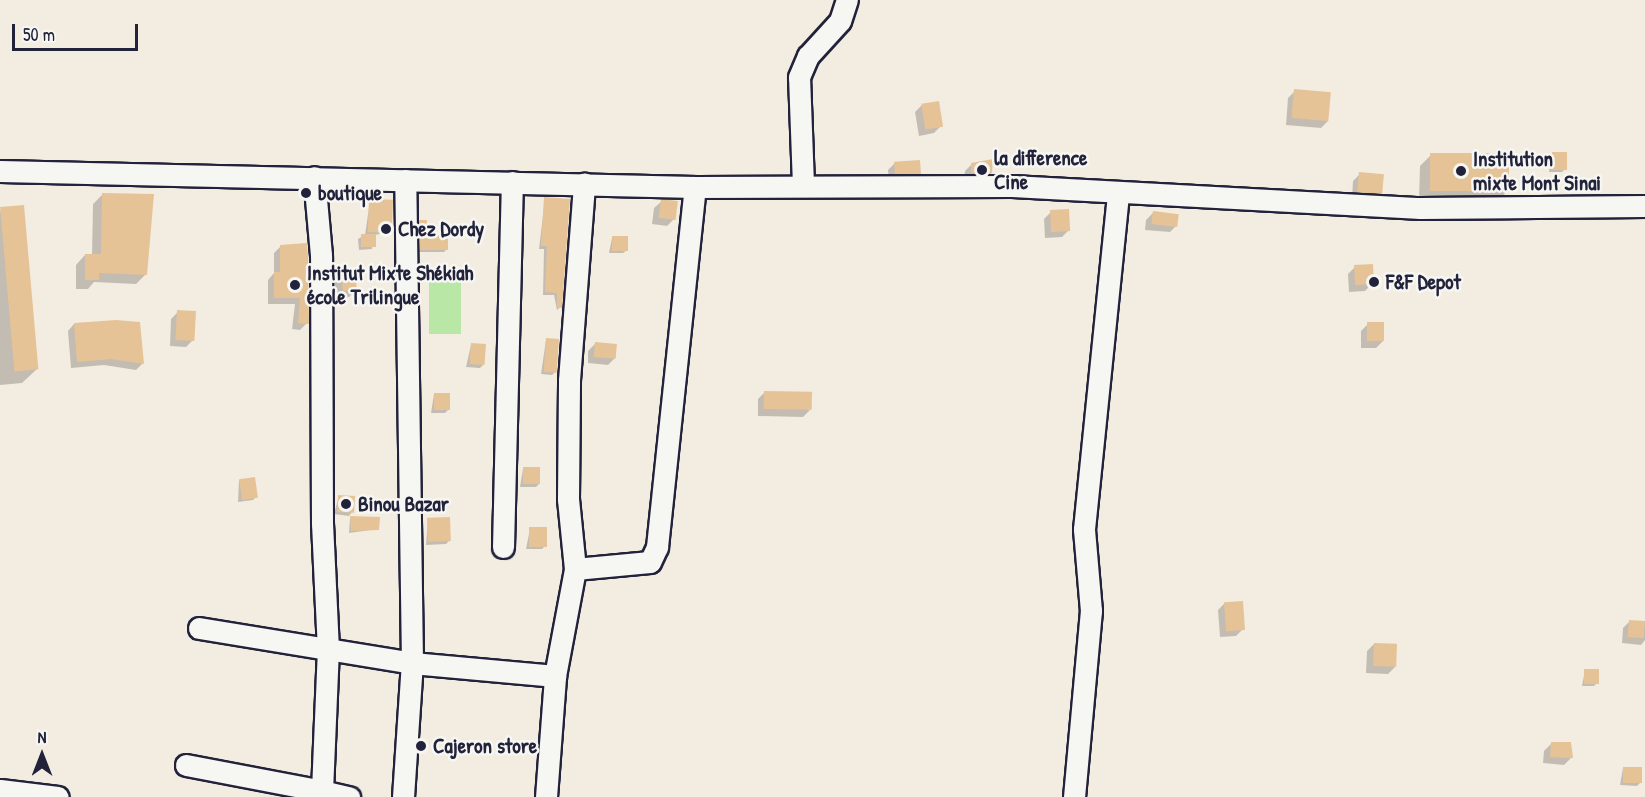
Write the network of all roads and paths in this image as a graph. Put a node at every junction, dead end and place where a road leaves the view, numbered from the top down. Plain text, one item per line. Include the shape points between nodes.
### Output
1 (847, 0) edge
2 (0, 171) edge
3 (315, 177) junction
4 (405, 180) junction
5 (512, 182) junction
6 (584, 184) junction
7 (803, 184) junction
8 (694, 187) junction
9 (1118, 193) junction
10 (1645, 206) edge
11 (503, 547) dead end
12 (574, 569) junction
13 (199, 628) dead end
14 (328, 650) junction
15 (412, 663) junction
16 (555, 676) junction
17 (186, 765) dead end
18 (0, 790) edge
19 (322, 790) junction
20 (58, 797) edge
21 (350, 797) edge
22 (403, 797) edge
23 (546, 797) edge
24 (1074, 797) edge

1 - 7 street via 840,21 808,56 799,77
2 - 3 street
3 - 4 street
3 - 14 street via 321,255 322,524
4 - 5 street
4 - 15 street
5 - 6 street
5 - 11 street
6 - 8 street
6 - 12 street via 569,380 568,499
7 - 8 street
7 - 9 street via 1012,186
8 - 12 street via 657,547 650,562
9 - 10 street via 1420,208
9 - 24 street via 1084,529 1091,611
12 - 16 street
13 - 14 street
14 - 15 street
14 - 19 street
15 - 16 street
15 - 22 street
16 - 23 street
17 - 19 street
18 - 20 street
19 - 21 street

